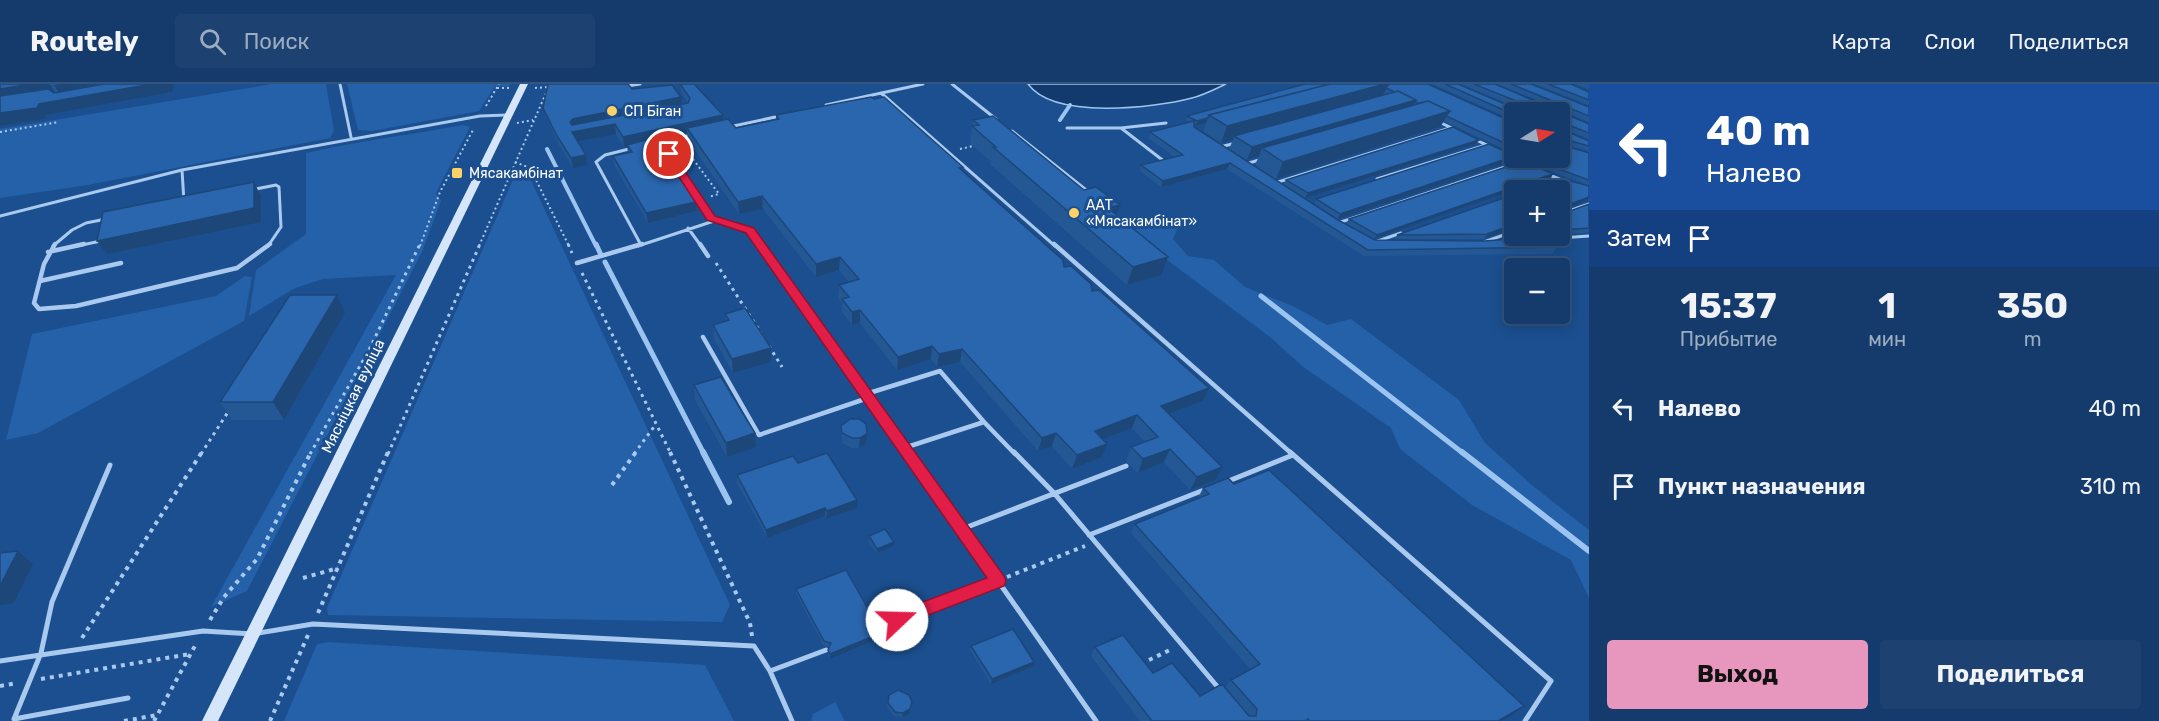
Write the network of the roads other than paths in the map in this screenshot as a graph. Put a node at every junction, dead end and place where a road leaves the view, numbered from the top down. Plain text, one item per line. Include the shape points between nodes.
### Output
1 (340, 84) edge
2 (640, 84) edge
3 (923, 84) edge
4 (952, 84) edge
5 (528, 86) edge
6 (627, 86) edge
7 (881, 93) junction
8 (823, 106) edge
9 (788, 114) edge
10 (507, 115) junction
11 (1430, 118) edge
12 (998, 120) edge
13 (1166, 123) dead end
14 (1006, 127) edge
15 (1067, 128) dead end
16 (1121, 128) junction
17 (1450, 128) junction
18 (718, 129) edge
19 (1459, 132) edge
20 (700, 133) edge
21 (1468, 136) edge
22 (351, 137) junction
23 (1212, 141) edge
24 (1243, 141) edge
25 (1486, 145) junction
26 (638, 147) edge
27 (1220, 147) junction
28 (1494, 149) edge
29 (1229, 153) edge
30 (1238, 158) edge
31 (1268, 158) edge
32 (1166, 162) edge
33 (1246, 164) junction
34 (1504, 167) edge
35 (182, 170) junction
36 (1256, 170) edge
37 (1540, 171) edge
38 (1559, 179) joint
39 (1562, 180) edge
40 (1373, 181) edge
41 (1282, 188) edge
42 (1094, 195) edge
43 (184, 202) junction
44 (1589, 204) edge
45 (1570, 211) edge
46 (0, 216) edge
47 (1329, 218) edge
48 (717, 220) junction
49 (1336, 223) junction
50 (688, 228) junction
51 (1346, 228) edge
52 (1406, 232) edge
53 (1504, 235) edge
54 (1589, 236) edge
55 (1570, 237) edge
56 (101, 242) edge
57 (1502, 242) edge
58 (1397, 243) edge
59 (641, 245) junction
60 (48, 252) junction
61 (708, 256) road end
62 (121, 263) dead end
63 (577, 263) road end
64 (1082, 270) junction
65 (1073, 273) edge
66 (40, 281) junction
67 (1110, 294) junction
68 (1100, 297) edge
69 (703, 337) dead end
70 (867, 396) junction
71 (984, 422) junction
72 (904, 448) junction
73 (1293, 455) junction
74 (111, 465) dead end
75 (1126, 466) dead end
76 (1218, 485) edge
77 (1207, 489) edge
78 (1054, 493) junction
79 (962, 529) junction
80 (1089, 535) junction
81 (998, 581) junction
82 (897, 620) edge
83 (253, 634) junction
84 (826, 650) edge
85 (41, 653) junction
86 (0, 661) edge
87 (770, 671) junction
88 (1224, 696) edge
89 (128, 698) dead end
90 (210, 721) edge
91 (792, 721) edge
92 (1096, 721) edge
93 (1526, 721) edge

1 - 22 lane
2 - 6 lane
3 - 7 lane
4 - 12 lane
5 - 10 main road, Мясніцкая вуліца
7 - 8 lane
7 - 64 lane
9 - 18 lane
10 - 22 lane
10 - 83 main road, Мясніцкая вуліца
11 - 17 lane
13 - 16 lane
14 - 42 lane
15 - 16 lane
16 - 32 lane
17 - 19 lane
17 - 41 lane via 1275,183
20 - 48 lane via 660,142 711,218
21 - 25 lane
22 - 35 lane
23 - 27 lane
24 - 27 lane
25 - 28 lane
25 - 40 lane
26 - 59 lane via 605,155 596,162
27 - 29 lane
30 - 33 lane
31 - 33 lane
33 - 36 lane
34 - 49 lane
35 - 43 lane
35 - 46 lane
37 - 38 lane
38 - 39 lane
43 - 60 lane via 86,223 55,240
43 - 66 lane via 276,184 281,227 271,244 237,268 76,306 39,309 34,303
44 - 45 lane
47 - 49 lane
48 - 50 lane
48 - 70 lane via 750,231
49 - 51 lane
50 - 59 lane
50 - 61 lane
52 - 58 lane via 1373,243
53 - 57 lane via 1480,243
54 - 55 lane
56 - 60 lane
59 - 63 lane via 617,255
60 - 66 lane
62 - 66 lane
64 - 65 lane
64 - 67 lane
67 - 68 lane
67 - 73 lane
69 - 70 lane via 759,435
70 - 71 lane via 940,371
70 - 72 lane
71 - 72 lane
71 - 78 lane
72 - 79 lane
73 - 76 lane
73 - 93 lane via 1551,681
74 - 85 lane via 52,602
75 - 78 lane
77 - 80 lane
78 - 79 lane
78 - 80 lane
79 - 81 lane
80 - 88 lane
81 - 82 lane
81 - 92 lane
83 - 85 lane via 203,631
83 - 87 lane via 313,624 754,646
83 - 90 main road, Мясніцкая вуліца
84 - 87 lane
85 - 86 lane
85 - 89 lane via 14,719
87 - 91 lane

